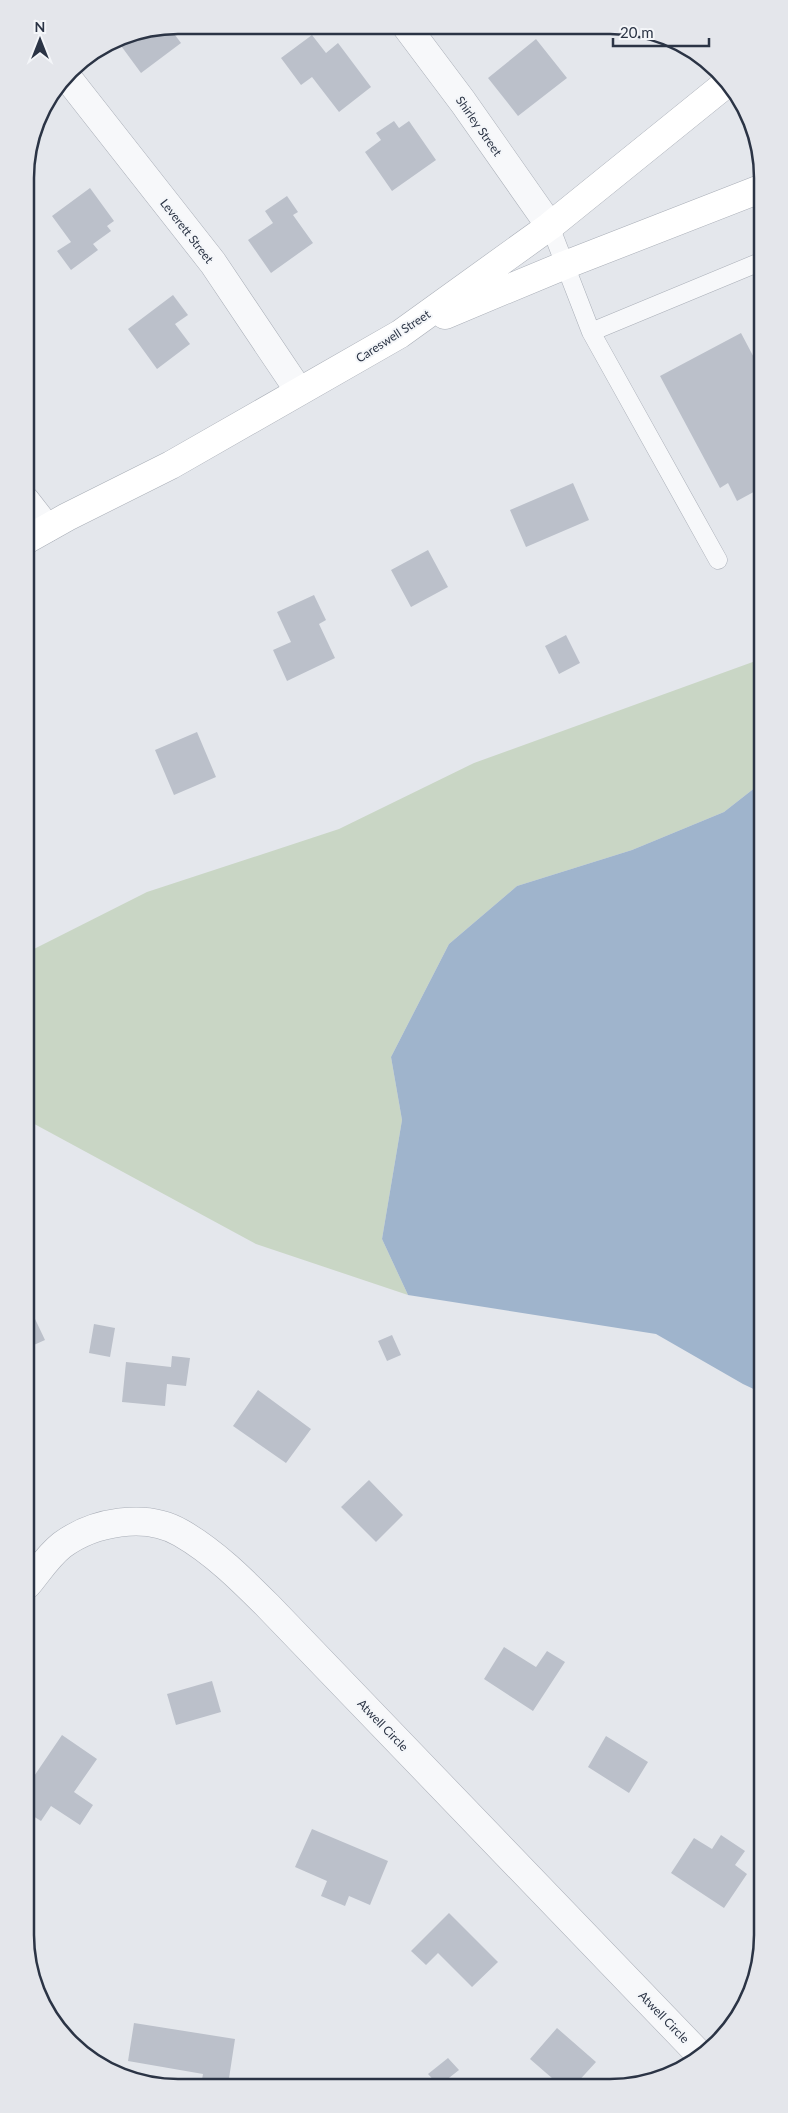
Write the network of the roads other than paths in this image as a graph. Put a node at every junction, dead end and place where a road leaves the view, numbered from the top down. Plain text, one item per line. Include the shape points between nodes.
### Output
1 (412, 34) edge
2 (71, 82) edge
3 (721, 87) edge
4 (754, 191) edge
5 (550, 226) junction
6 (754, 264) edge
7 (564, 265) junction
8 (591, 332) junction
9 (400, 334) junction
10 (299, 392) junction
11 (36, 534) edge
12 (718, 560) dead end
13 (34, 1579) edge
14 (695, 2051) edge

1 - 5 street, Shirley Street
2 - 10 street, Leverett Street via 213,263
3 - 5 main road, Careswell Street
4 - 7 main road
5 - 7 lane
5 - 9 main road, Careswell Street
6 - 8 lane
7 - 8 lane
7 - 9 main road
8 - 12 lane
9 - 10 main road, Careswell Street
10 - 11 main road, Careswell Street via 170,465
13 - 14 street, Atwell Circle via 61,1546 79,1534 114,1523 154,1523 179,1531 221,1560

